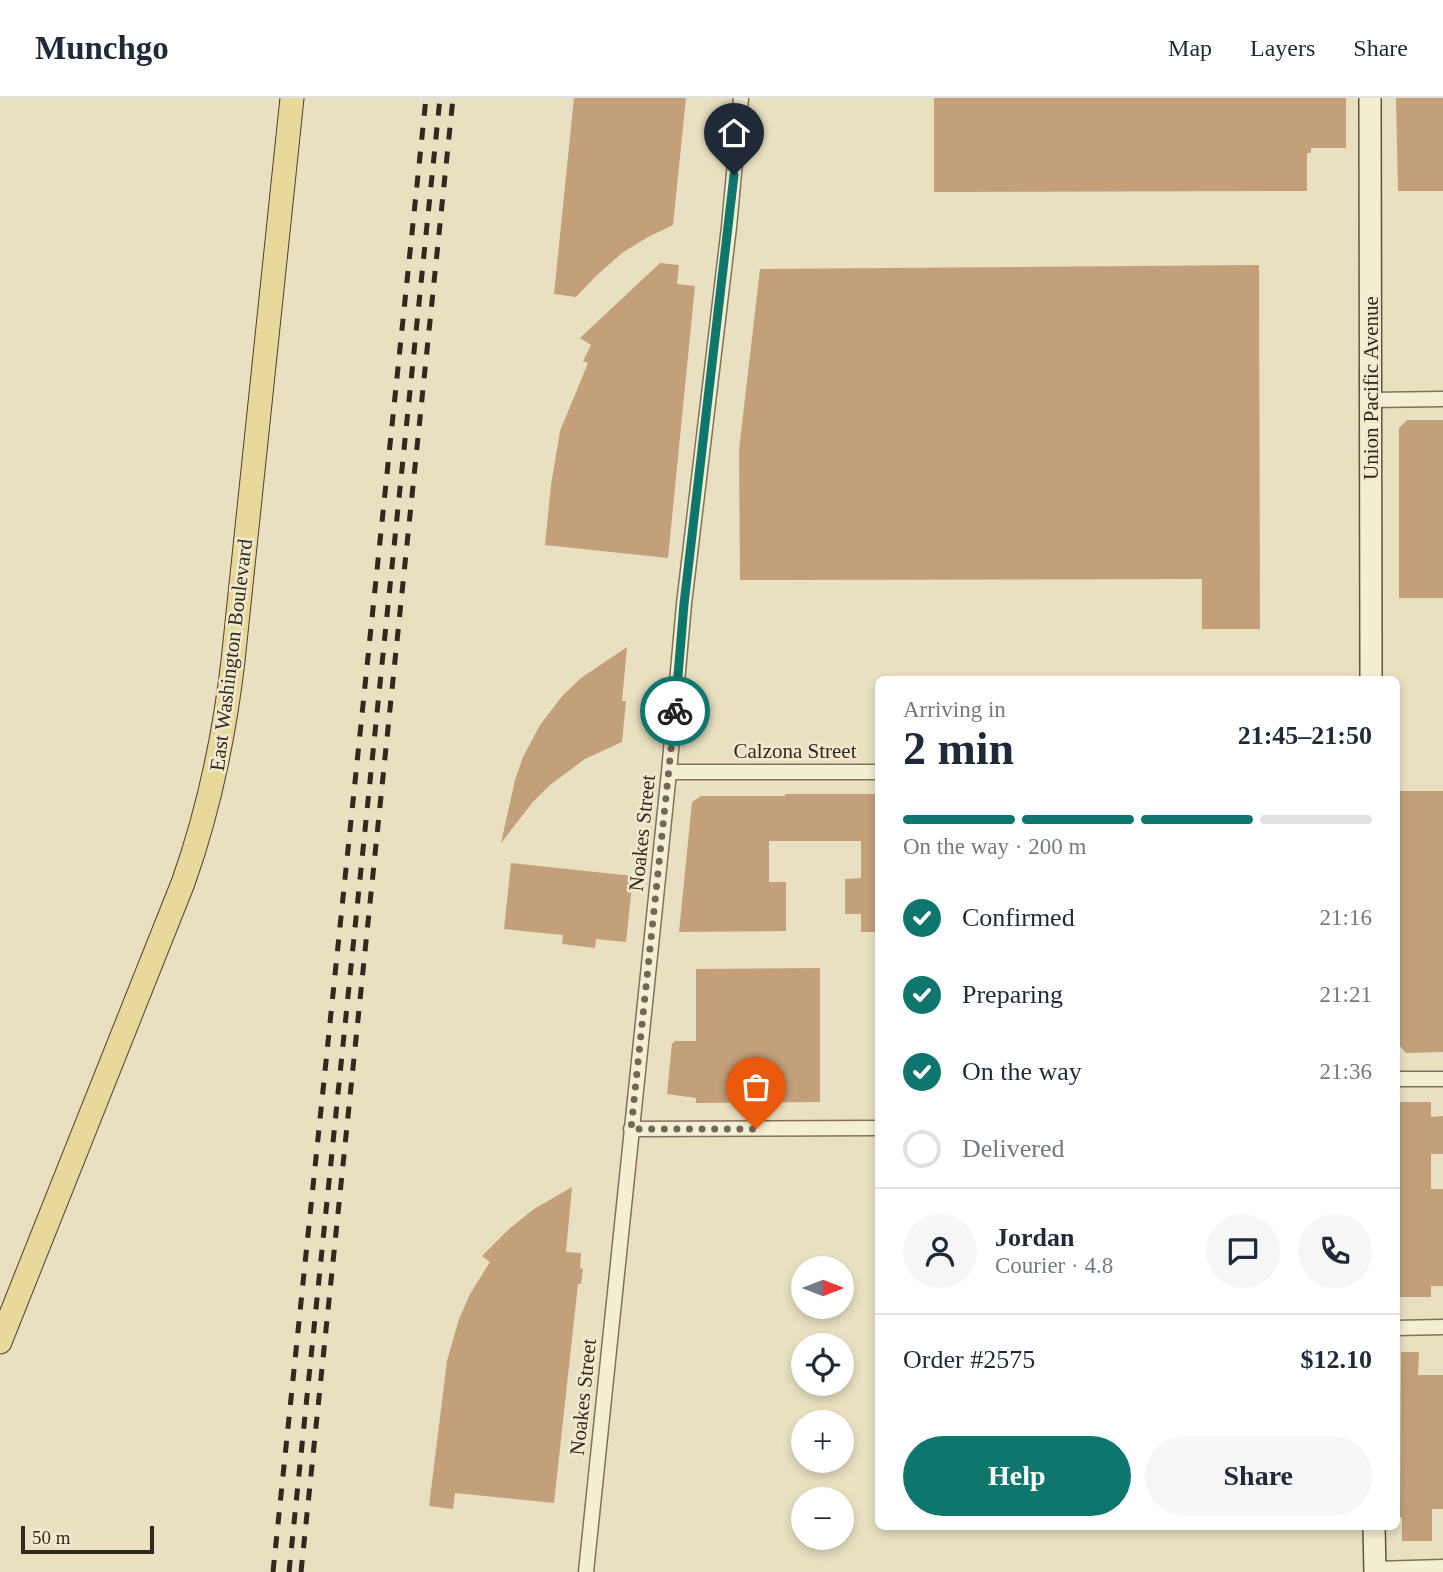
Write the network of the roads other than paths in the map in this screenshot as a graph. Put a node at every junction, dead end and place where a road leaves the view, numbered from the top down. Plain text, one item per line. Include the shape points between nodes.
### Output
1 (292, 98) edge
2 (741, 98) edge
3 (1370, 98) edge
4 (1443, 399) edge
5 (1371, 400) junction
6 (1371, 676) edge
7 (669, 772) junction
8 (875, 772) edge
9 (1400, 1079) edge
10 (1443, 1079) edge
11 (875, 1128) edge
12 (631, 1129) junction
13 (1443, 1327) edge
14 (1400, 1328) edge
15 (0, 1342) edge
16 (1374, 1530) edge
17 (1443, 1567) edge
18 (1374, 1570) edge
19 (586, 1572) edge

1 - 15 main road, East Washington Boulevard via 227,716 215,779 183,883
2 - 7 street, Noakes Street
3 - 5 street, Union Pacific Avenue
4 - 5 street
5 - 6 street, Union Pacific Avenue
7 - 8 street, Calzona Street
7 - 12 street, Noakes Street
9 - 10 street
11 - 12 street
12 - 19 street, Noakes Street
13 - 14 street
16 - 18 street
17 - 18 street

